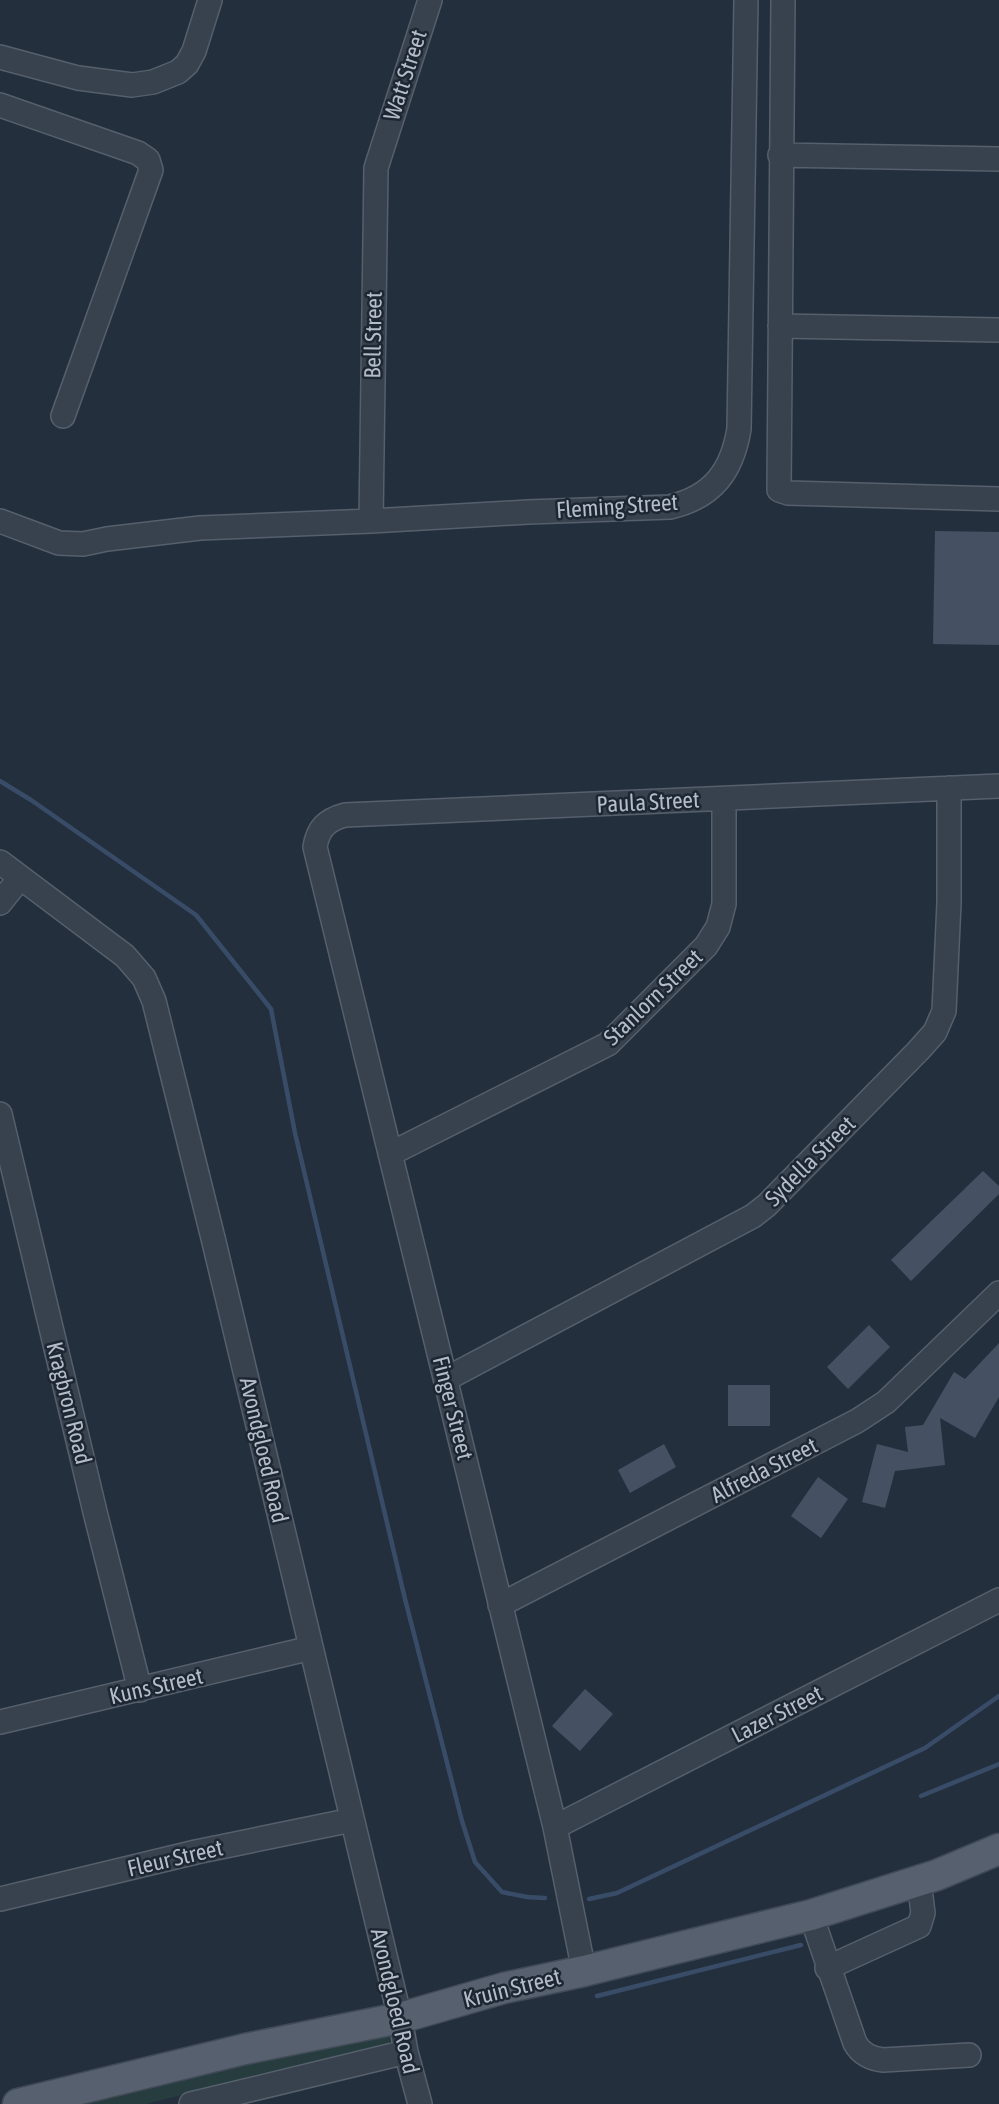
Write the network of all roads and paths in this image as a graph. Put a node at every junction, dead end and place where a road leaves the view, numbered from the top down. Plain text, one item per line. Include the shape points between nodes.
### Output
1 (210, 0) edge
2 (430, 0) edge
3 (746, 0) edge
4 (783, 0) edge
5 (0, 57) edge
6 (0, 105) edge
7 (381, 150) joint
8 (780, 155) junction
9 (999, 159) edge
10 (780, 326) junction
11 (999, 330) edge
12 (63, 416) dead end
13 (999, 499) edge
14 (0, 521) edge
15 (371, 522) junction
16 (999, 786) edge
17 (949, 788) junction
18 (724, 799) junction
19 (315, 847) joint
20 (0, 862) edge
21 (20, 878) junction
22 (0, 904) edge
23 (0, 1114) edge
24 (390, 1154) junction
25 (999, 1293) edge
26 (446, 1378) junction
27 (999, 1600) edge
28 (500, 1605) junction
29 (311, 1648) junction
30 (140, 1690) junction
31 (0, 1722) edge
32 (352, 1820) junction
33 (555, 1827) junction
34 (999, 1849) edge
35 (919, 1881) junction
36 (0, 1899) edge
37 (811, 1915) junction
38 (827, 1968) junction
39 (584, 1971) junction
40 (400, 2018) junction
41 (406, 2052) junction
42 (969, 2054) dead end
43 (18, 2104) edge
44 (191, 2104) edge
45 (420, 2104) edge

1 - 5 street via 187,64 153,82 132,85 78,78
2 - 7 street, Watt Street
3 - 15 street, Fleming Street via 739,429 725,472 697,498 670,507
4 - 8 street
6 - 12 street via 138,153 148,160 151,170
7 - 15 street, Bell Street via 375,178
8 - 9 street
8 - 10 street
10 - 11 street
10 - 13 street via 780,491
14 - 15 street, Fleming Street via 59,542 83,544 200,528
16 - 17 street, Paula Street
17 - 18 street, Paula Street
17 - 26 street, Sydella Street via 944,1011 918,1051 753,1216
18 - 19 street, Paula Street via 345,816 324,825
18 - 24 street, Stanlorn Street via 724,904 719,927 697,955 608,1044
19 - 24 street, Finger Street
20 - 21 street, Avondgloed Road
21 - 22 street
21 - 29 street, Avondgloed Road via 125,956 144,978 154,1001
23 - 30 street, Kragbron Road
24 - 26 street, Finger Street
25 - 28 street, Alfreda Street via 869,1414
26 - 28 street, Finger Street
27 - 33 street, Lazer Street
28 - 33 street, Finger Street
29 - 30 street, Kuns Street
29 - 32 street, Avondgloed Road
30 - 31 street, Kuns Street
32 - 36 street, Fleur Street
32 - 40 street, Avondgloed Road
33 - 39 street, Finger Street
34 - 35 main road, Kruin Street
35 - 37 main road, Kruin Street
35 - 38 street via 923,1913 919,1926
37 - 38 street
37 - 39 main road, Kruin Street
38 - 42 street via 862,2052 883,2060
39 - 40 main road, Kruin Street
40 - 41 street, Avondgloed Road
40 - 43 main road, Kruin Street via 245,2049
41 - 44 street
41 - 45 street, Avondgloed Road

